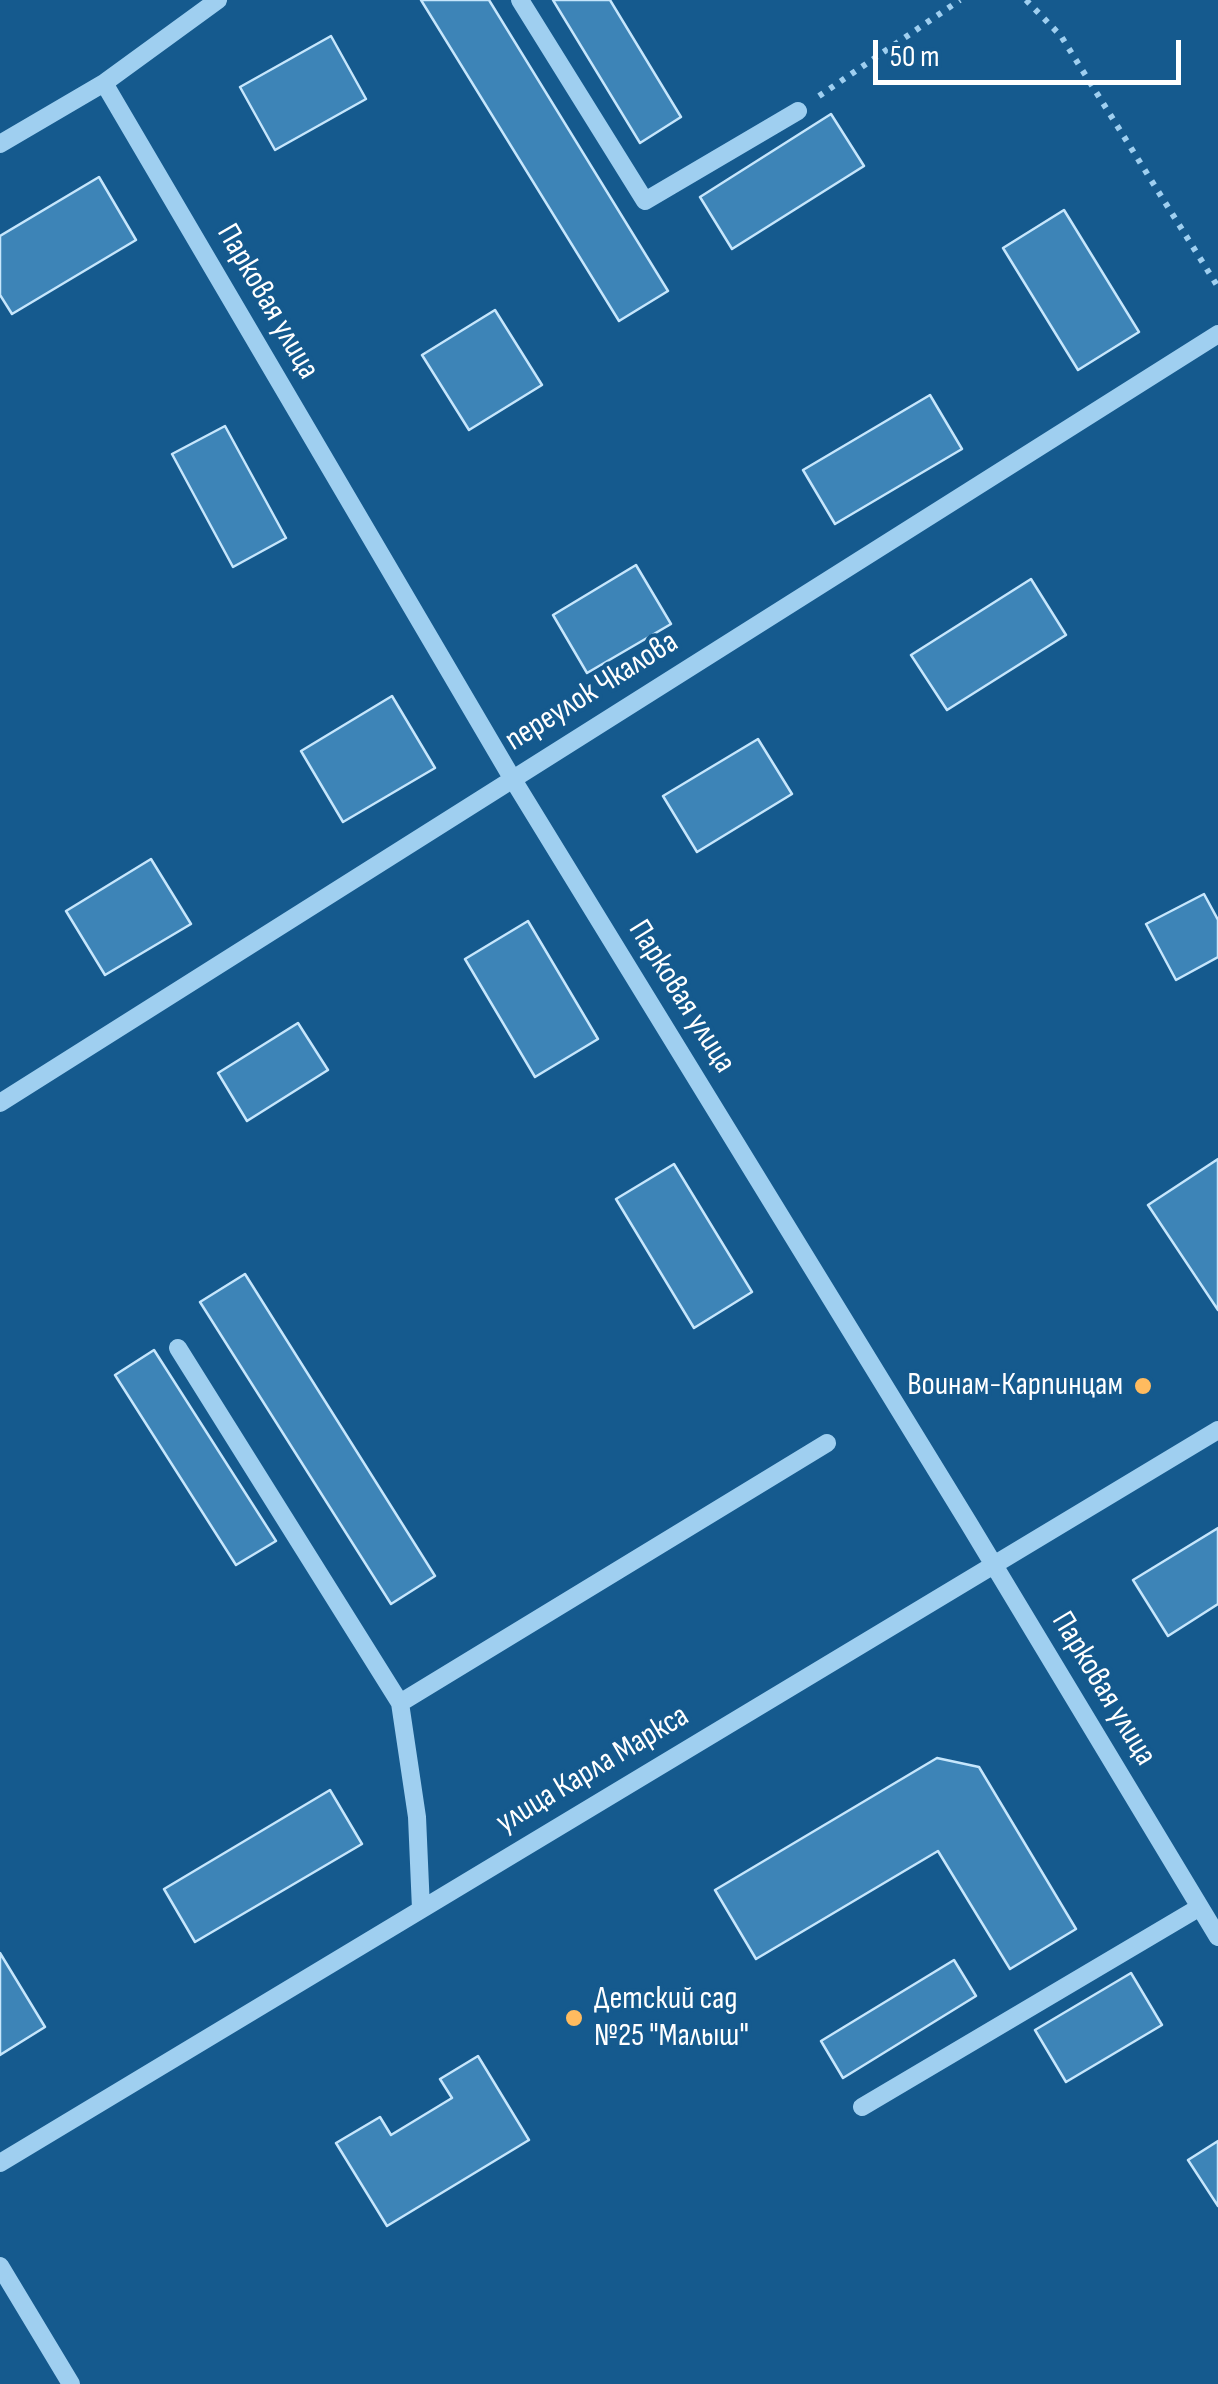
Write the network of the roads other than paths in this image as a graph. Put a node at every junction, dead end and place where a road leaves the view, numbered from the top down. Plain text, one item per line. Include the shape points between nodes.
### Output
1 (218, 0) edge
2 (520, 0) edge
3 (104, 82) junction
4 (798, 111) road end
5 (0, 144) edge
6 (1218, 334) edge
7 (512, 778) junction
8 (0, 1103) edge
9 (178, 1348) dead end
10 (1218, 1430) edge
11 (827, 1444) dead end
12 (994, 1564) junction
13 (400, 1702) junction
14 (1200, 1907) junction
15 (422, 1909) junction
16 (1218, 1937) edge
17 (862, 2107) dead end
18 (0, 2163) edge
19 (0, 2266) edge
20 (71, 2384) edge

1 - 3 street
2 - 4 street via 645,201
3 - 5 street
3 - 7 street, Парковая улица
6 - 7 street, переулок Чкалова
7 - 8 street, переулок Чкалова
7 - 12 street, Парковая улица
9 - 13 street
10 - 12 street, улица Карла Маркса
11 - 13 street
12 - 14 street, Парковая улица
12 - 15 street, улица Карла Маркса
13 - 15 street
14 - 16 street, Парковая улица
14 - 17 street
15 - 18 street, улица Карла Маркса
19 - 20 street

